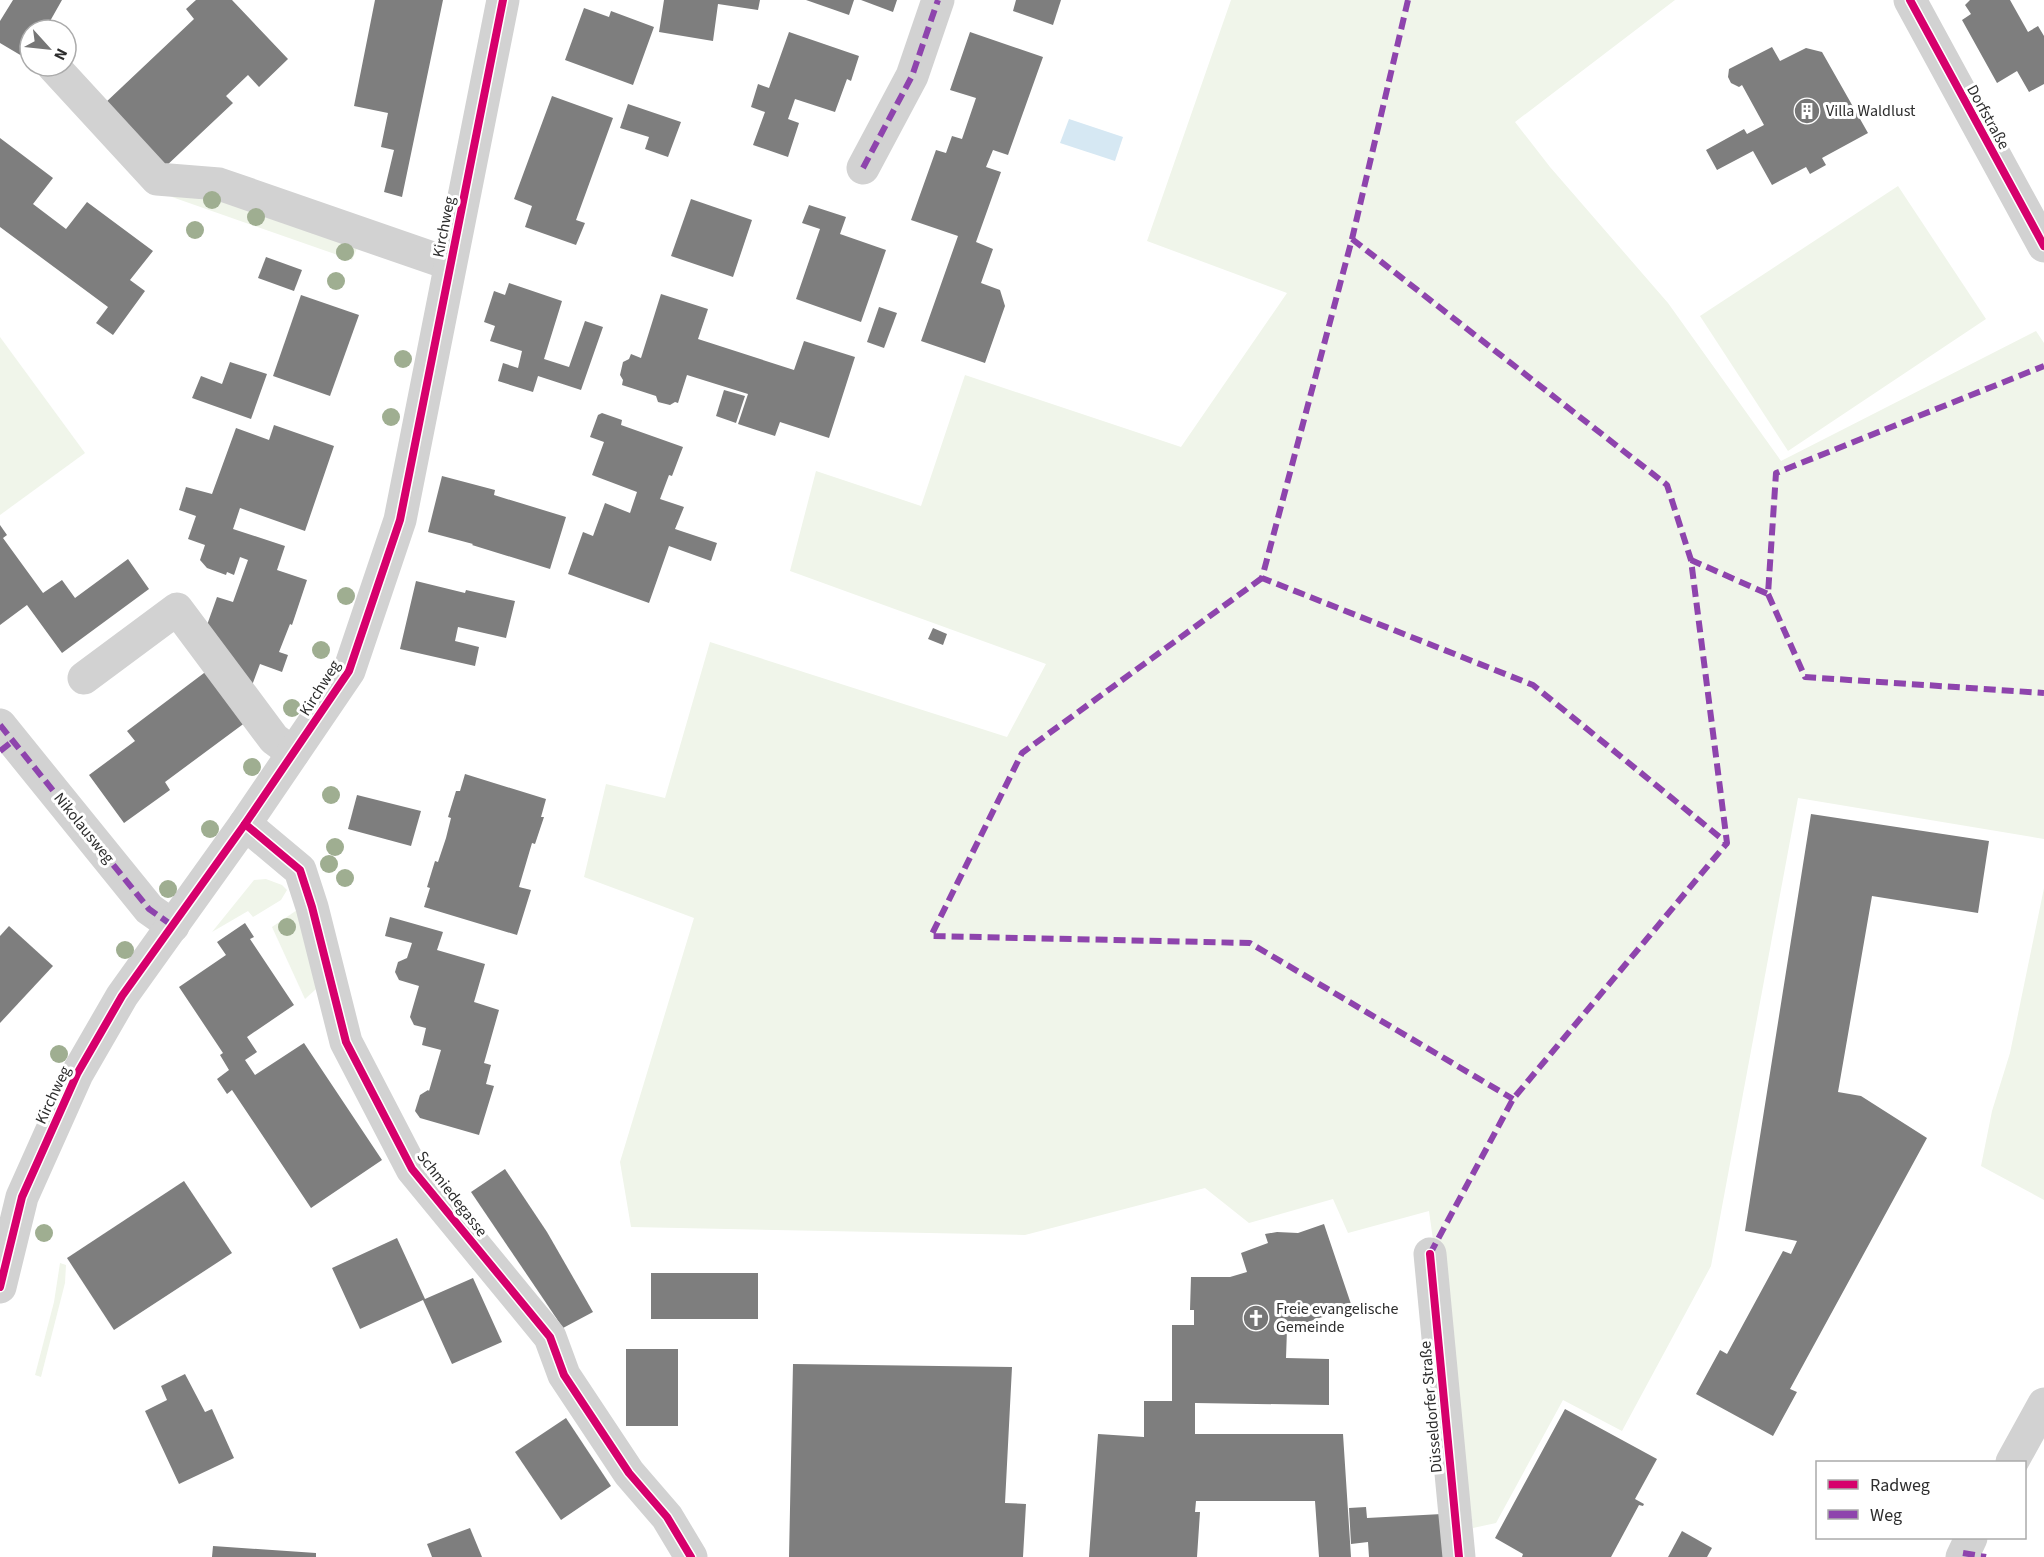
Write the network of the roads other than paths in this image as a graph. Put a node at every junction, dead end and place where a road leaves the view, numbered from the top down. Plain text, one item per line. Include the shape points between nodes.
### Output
1 (503, 0) edge
2 (938, 0) edge
3 (1910, 0) edge
4 (64, 78) edge
5 (863, 168) dead end
6 (2044, 246) edge
7 (450, 264) junction
8 (84, 678) dead end
9 (0, 725) edge
10 (293, 753) junction
11 (245, 824) junction
12 (172, 926) junction
13 (1430, 1254) dead end
14 (0, 1287) edge
15 (2044, 1404) edge
16 (2013, 1461) edge
17 (1971, 1539) edge
18 (692, 1557) edge
19 (1459, 1557) edge
20 (1962, 1557) edge

1 - 7 street, Kirchweg
2 - 5 street via 912,76
3 - 6 street, Dorfstraße
4 - 7 street via 157,179 219,184
7 - 10 street, Kirchweg via 400,520 349,671
8 - 10 street via 177,609 274,739
9 - 12 street, Nikolausweg via 149,909
10 - 11 street, Kirchweg
11 - 12 street, Kirchweg
11 - 18 street, Schmiedegasse via 300,870 346,1042 412,1169 550,1337 564,1375 629,1473 667,1517
12 - 14 street, Kirchweg via 122,996 77,1074 22,1197
13 - 19 street, Düsseldorfer Straße
15 - 16 street
17 - 20 street

